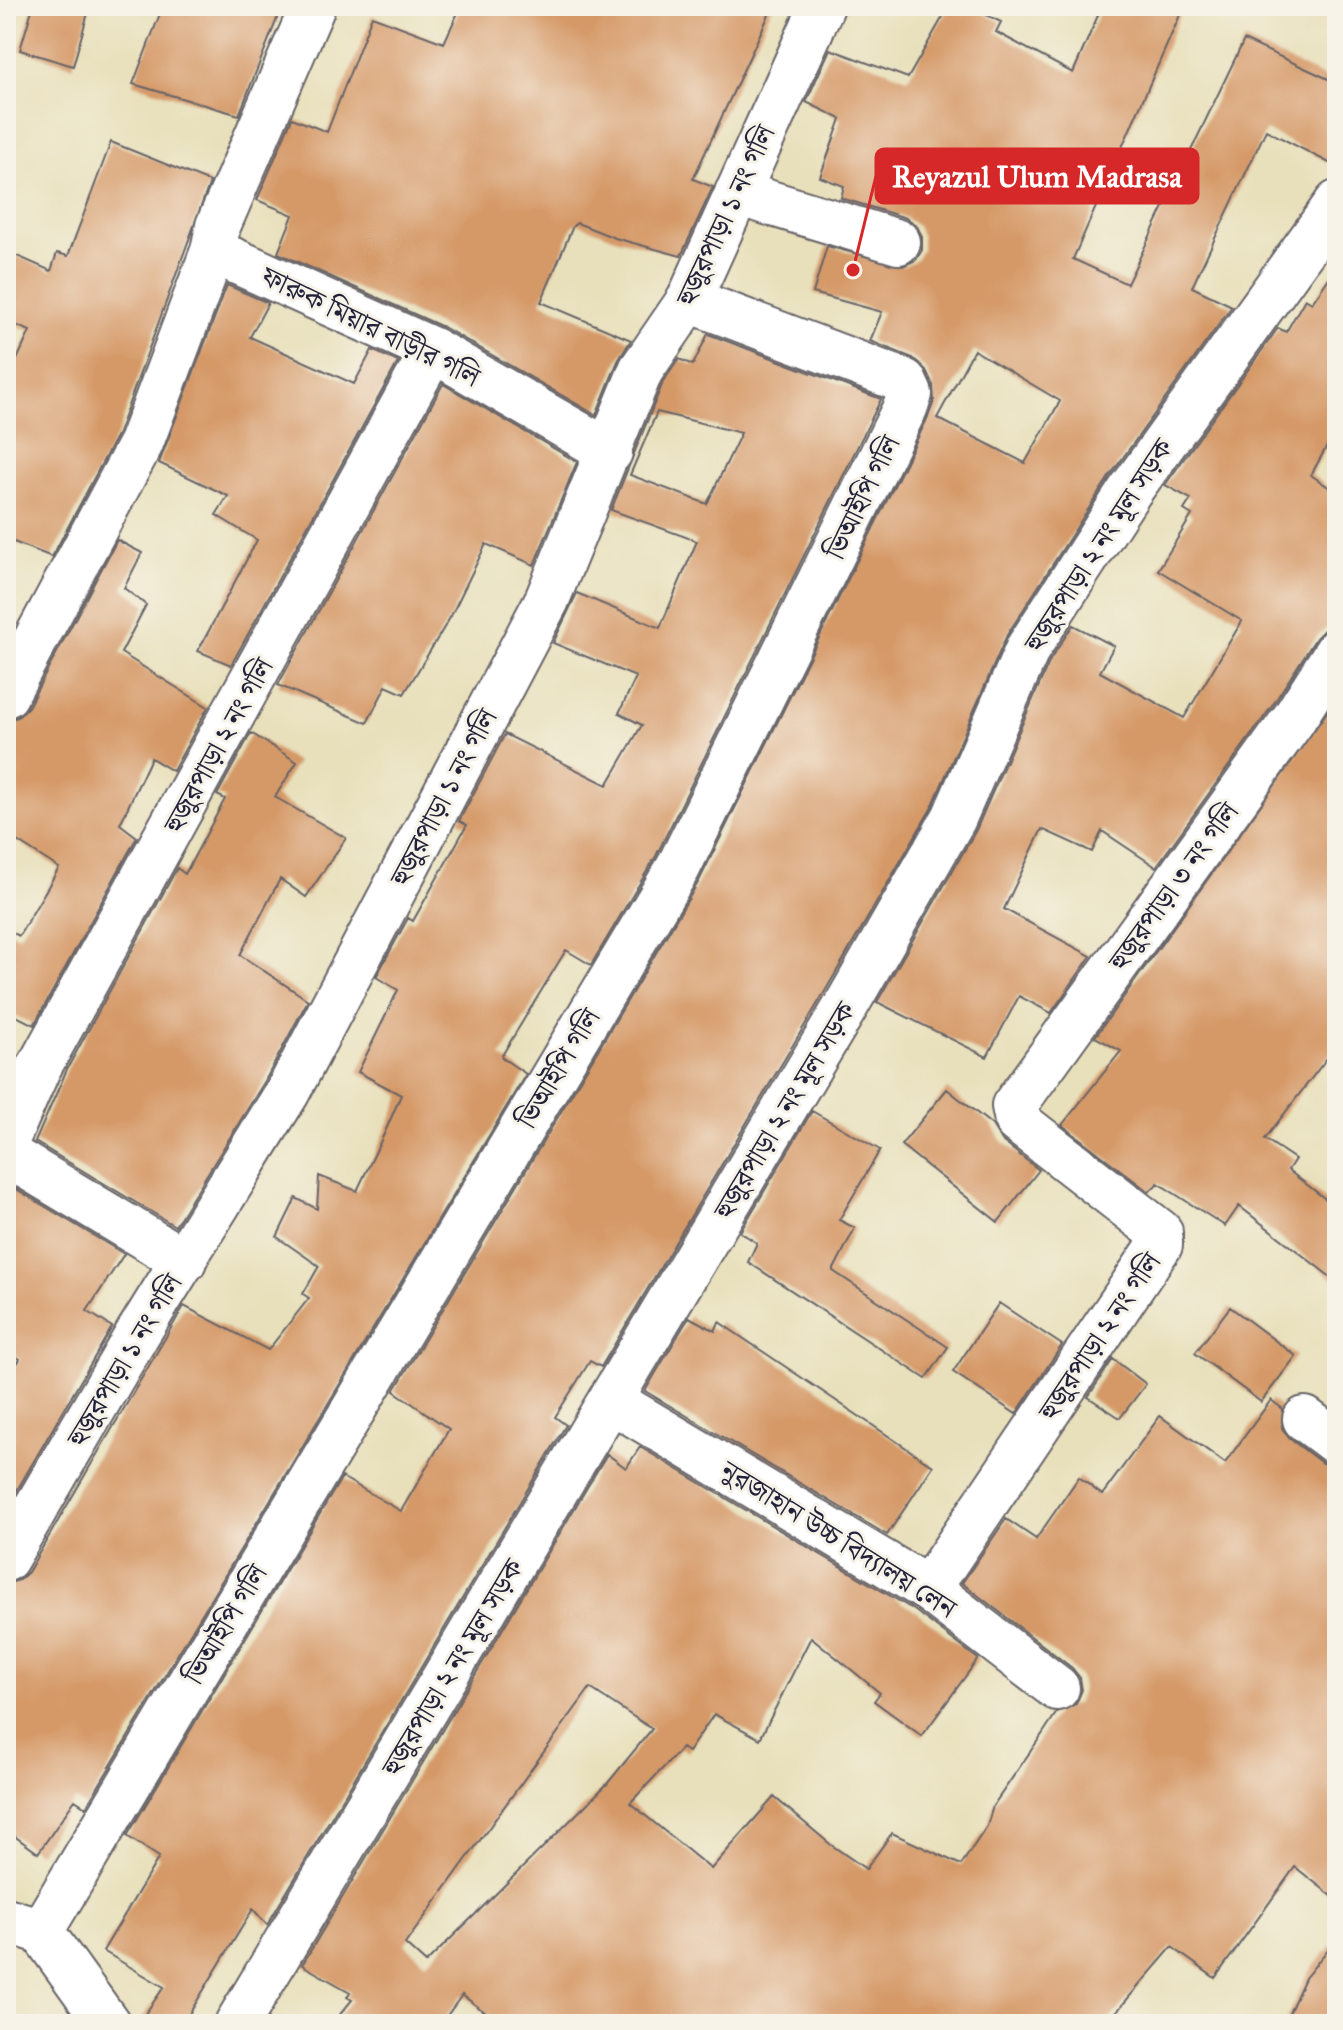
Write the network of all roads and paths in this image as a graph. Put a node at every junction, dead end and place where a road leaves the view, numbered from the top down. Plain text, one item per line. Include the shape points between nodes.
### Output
1 (313, 6) edge
2 (822, 6) edge
3 (737, 193) junction
4 (1337, 203) edge
5 (898, 242) dead end
6 (213, 251) junction
7 (689, 300) junction
8 (433, 350) junction
9 (610, 452) junction
10 (1337, 651) edge
11 (6, 695) edge
12 (1017, 1121) joint
13 (6, 1142) edge
14 (6, 1154) edge
15 (184, 1261) junction
16 (612, 1401) junction
17 (6, 1559) edge
18 (928, 1589) junction
19 (1057, 1688) dead end
20 (24, 1925) edge
21 (108, 2024) edge
22 (237, 2024) edge

1 - 6 street via 218,226
2 - 3 street, হুজুরপাড়া ১ নং গলি
3 - 5 street
3 - 7 street, হুজুরপাড়া ১ নং গলি
4 - 16 street, হুজুরপাড়া ২ নং মূল সড়ক via 1129,492 1028,648 954,818
6 - 8 street, ফারুক মিয়ার বাড়ীর গলি
6 - 11 street via 141,443
7 - 9 street, হুজুরপাড়া ১ নং গলি via 641,370
7 - 20 street, ভিআইপি গলি via 904,381 910,394 905,408 678,868
8 - 9 street, ফারুক মিয়ার বাড়ীর গলি
8 - 13 street, হুজুরপাড়া ২ নং গলি via 38,1069
9 - 15 street, হুজুরপাড়া ১ নং গলি via 540,614 287,1093
10 - 12 street, হুজুরপাড়া ৩ নং গলি via 1284,733 1014,1106
12 - 18 street, হুজুরপাড়া ২ নং গলি via 1160,1232 1160,1245
14 - 15 street
15 - 17 street, হুজুরপাড়া ১ নং গলি
16 - 18 street, নুরজাহান উচ্চ বিদ্যালয় লেন
16 - 22 street, হুজুরপাড়া ২ নং মূল সড়ক
18 - 19 street, নুরজাহান উচ্চ বিদ্যালয় লেন
20 - 21 street

